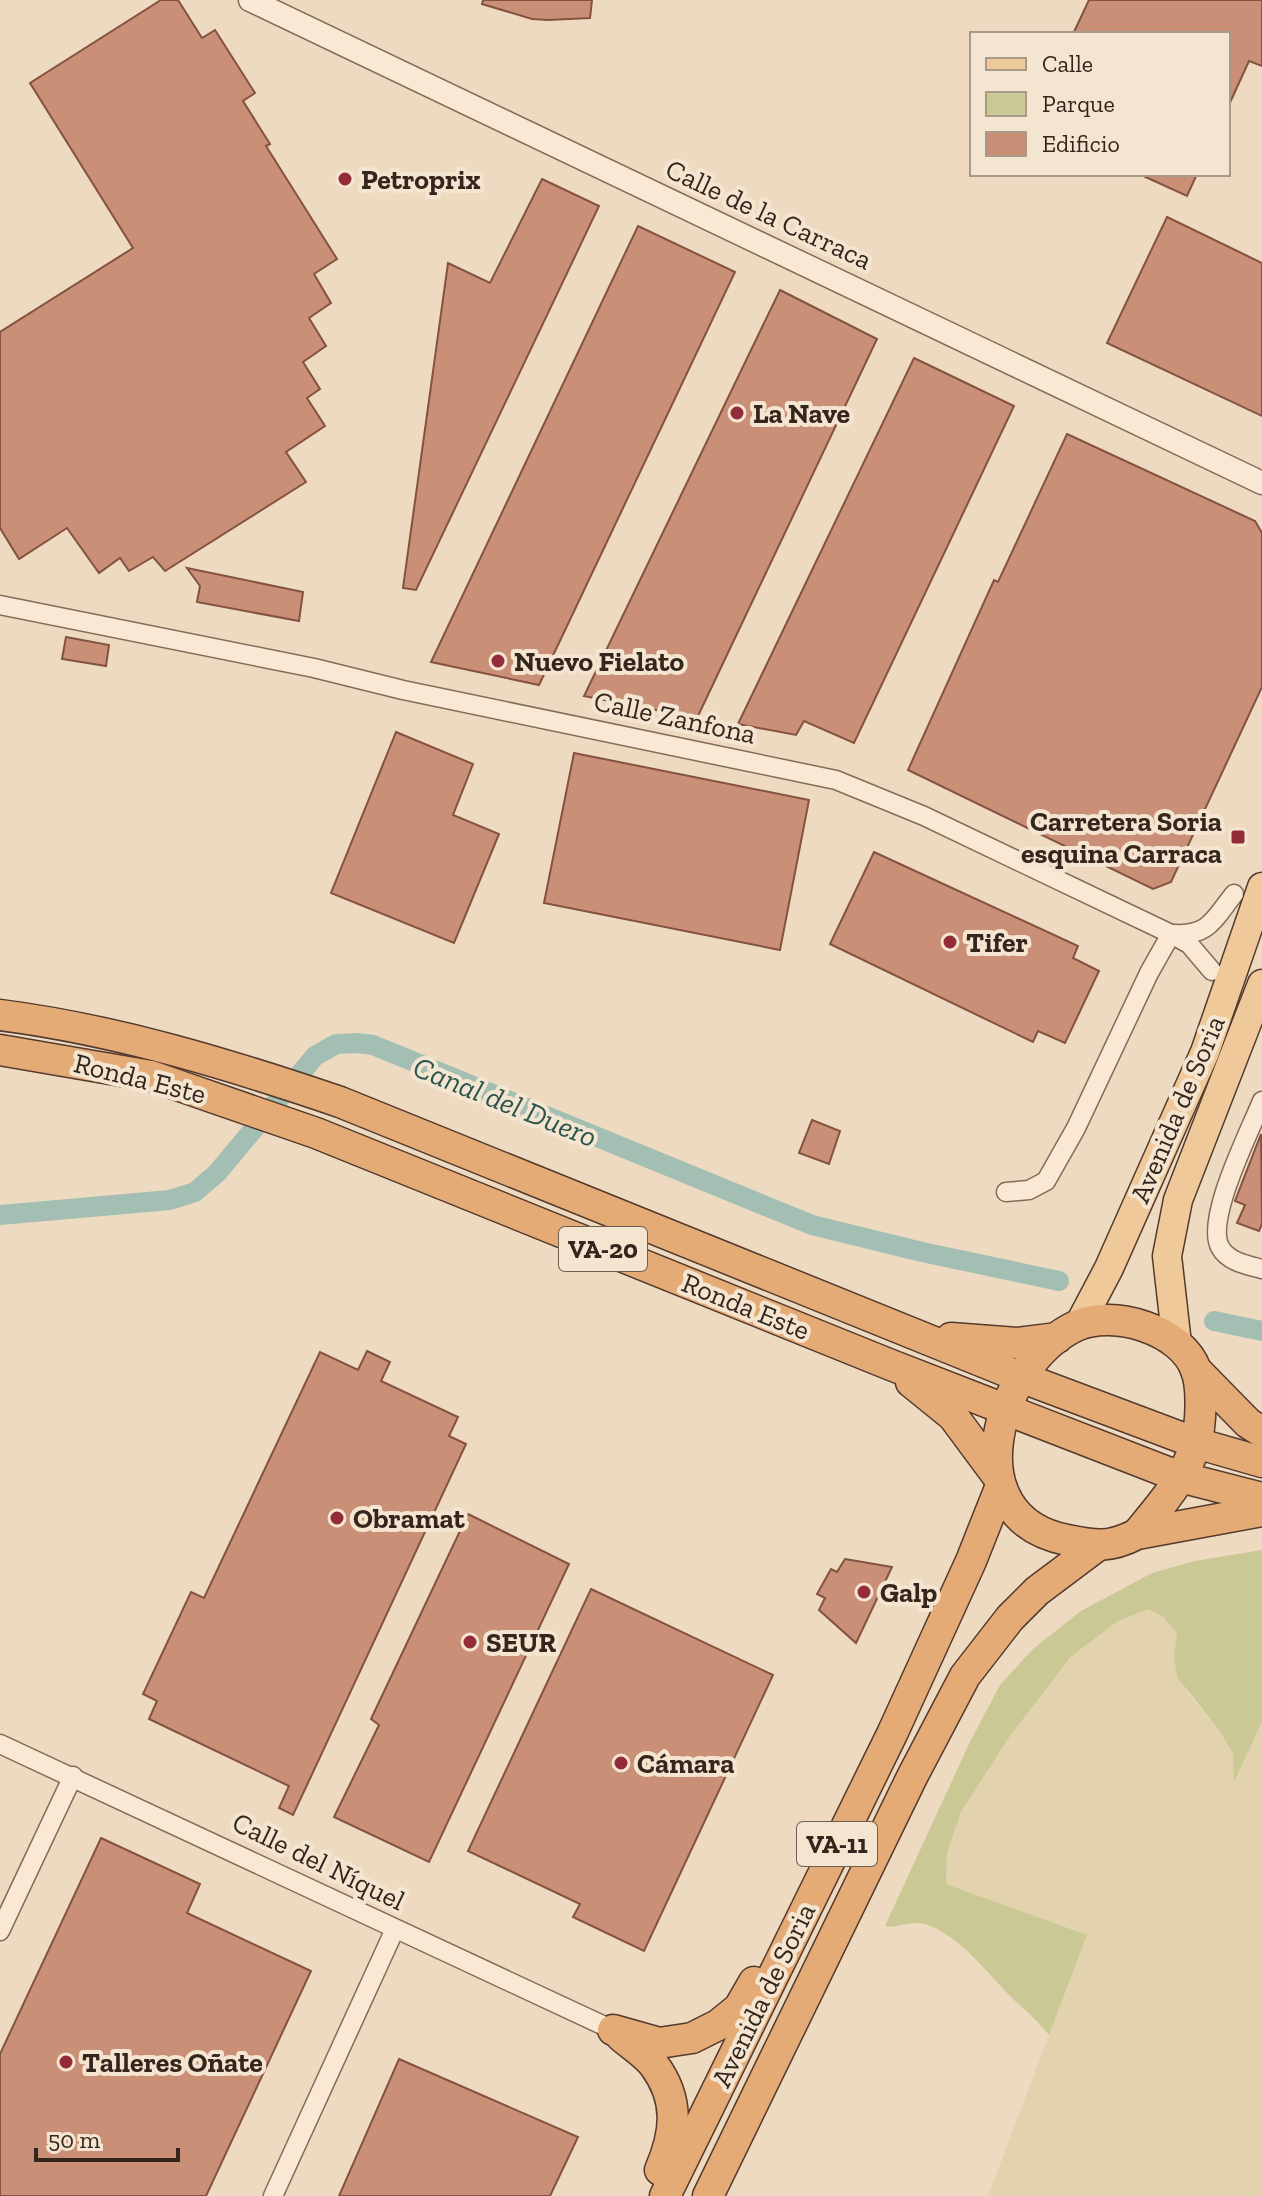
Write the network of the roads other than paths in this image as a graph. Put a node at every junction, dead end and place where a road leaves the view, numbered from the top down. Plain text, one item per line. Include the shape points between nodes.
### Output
1 (250, 0) edge
2 (1262, 483) edge
3 (0, 605) edge
4 (1262, 887) edge
5 (1234, 894) dead end
6 (1171, 934) junction
7 (1212, 971) dead end
8 (1262, 984) edge
9 (0, 1015) edge
10 (0, 1050) edge
11 (1262, 1101) edge
12 (1006, 1192) dead end
13 (1262, 1269) edge
14 (1068, 1332) junction
15 (916, 1335) junction
16 (1177, 1344) junction
17 (891, 1365) junction
18 (1196, 1370) junction
19 (1023, 1378) junction
20 (1006, 1409) junction
21 (1262, 1432) edge
22 (1196, 1443) junction
23 (1262, 1462) edge
24 (1180, 1477) junction
25 (998, 1481) junction
26 (1262, 1498) edge
27 (1262, 1511) edge
28 (1137, 1534) junction
29 (1097, 1546) junction
30 (0, 1744) edge
31 (73, 1776) junction
32 (839, 1840) junction
33 (395, 1929) junction
34 (0, 1931) edge
35 (613, 2030) junction
36 (273, 2196) edge
37 (648, 2196) edge
38 (665, 2196) edge
39 (708, 2196) edge

1 - 2 street, Calle de la Carraca
3 - 6 street, Calle Zanfona via 836,780 924,816
4 - 14 main road, Avenida de Soria via 1205,1052 1109,1268
5 - 6 street via 1205,930
6 - 7 street, Calle Zanfona via 1189,944
6 - 12 street via 1046,1181 1029,1190
8 - 16 main road, Avenida de Soria via 1178,1200 1167,1256
9 - 15 highway, Ronda Este / VA-20 via 87,1028 247,1070 340,1102
10 - 17 highway, Ronda Este / VA-20 via 151,1076 222,1098
11 - 13 street via 1215,1226 1220,1249 1238,1263
14 - 15 highway via 1000,1343
14 - 16 highway via 1109,1320 1131,1322
14 - 19 highway, VA-11 via 1038,1356
15 - 19 highway, Ronda Este / VA-20
16 - 18 highway
17 - 20 highway, Ronda Este / VA-20
17 - 25 highway via 953,1416
18 - 21 highway
18 - 22 highway via 1201,1409
19 - 20 highway, VA-11
19 - 22 highway, Ronda Este / VA-20
20 - 24 highway, Ronda Este / VA-20
20 - 25 highway, VA-11 via 996,1444
22 - 23 highway, Ronda Este / VA-20
22 - 24 highway
24 - 26 highway, Ronda Este / VA-20
24 - 28 highway
25 - 29 highway, VA-11 via 1016,1512 1035,1529
25 - 32 highway, Avenida de Soria / VA-11 via 971,1561
27 - 28 highway
28 - 29 highway, VA-11
29 - 39 highway, Avenida de Soria / VA-11 via 1037,1591 965,1676
30 - 31 street, Calle del Níquel
31 - 33 street, Calle del Níquel
31 - 34 street
32 - 35 highway via 739,2008 692,2038 659,2043
32 - 38 highway, Avenida de Soria / VA-11
33 - 35 street, Calle del Níquel
33 - 36 street
35 - 37 highway via 653,2064 669,2094 674,2118 671,2144

